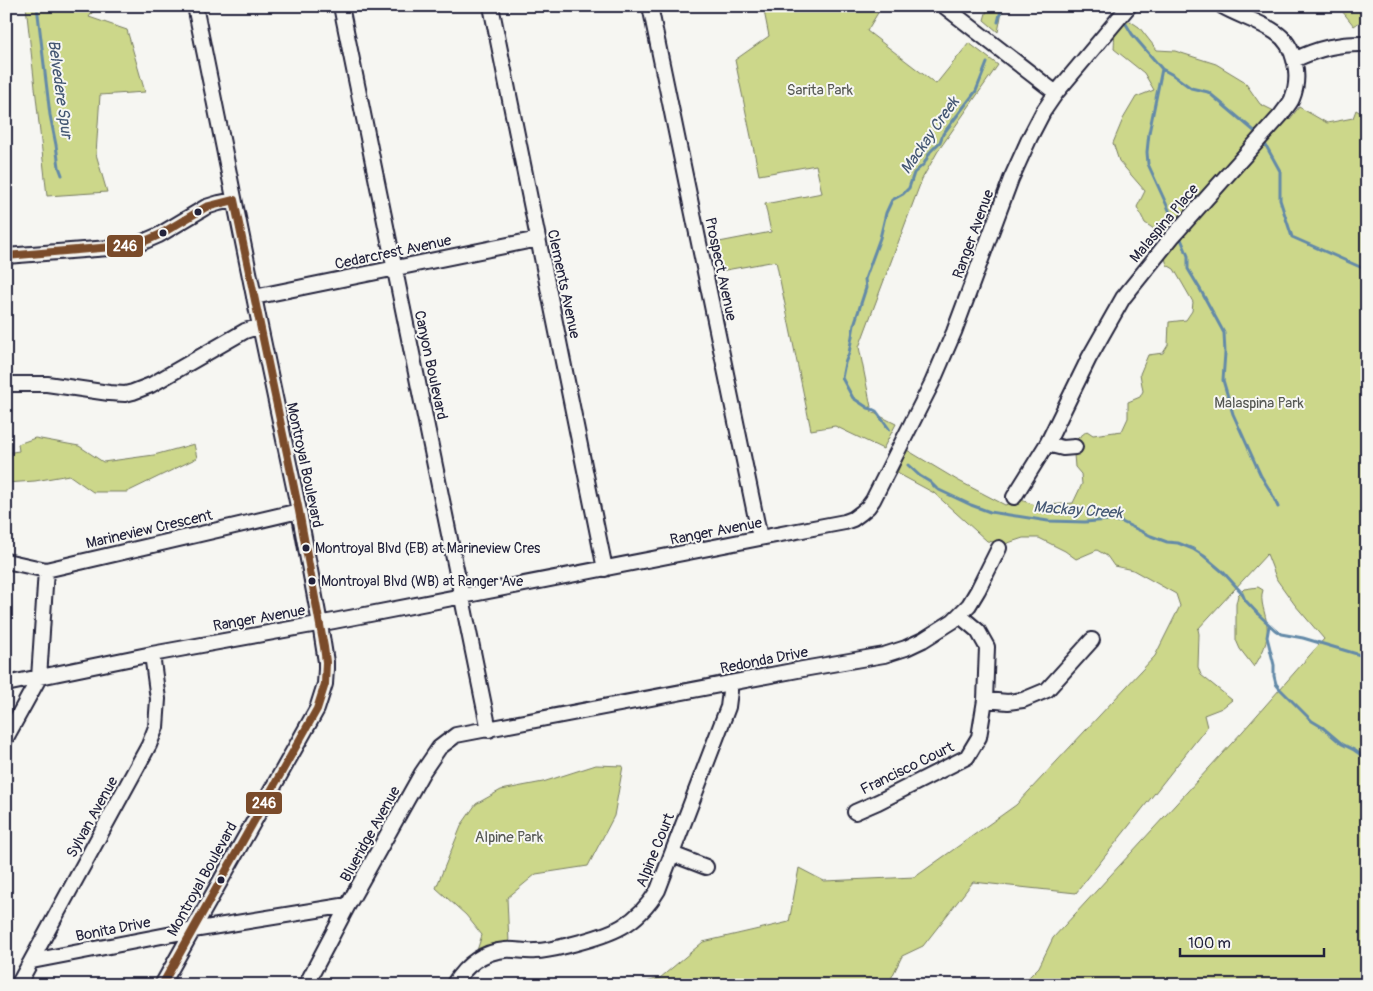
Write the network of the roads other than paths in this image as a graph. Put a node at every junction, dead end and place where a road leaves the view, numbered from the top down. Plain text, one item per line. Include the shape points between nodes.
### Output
1 (195, 6) edge
2 (341, 6) edge
3 (491, 6) edge
4 (650, 6) edge
5 (944, 6) edge
6 (1129, 6) edge
7 (1222, 6) edge
8 (1367, 44) edge
9 (1294, 60) junction
10 (1056, 93) junction
11 (234, 200) junction
12 (538, 239) junction
13 (6, 256) edge
14 (395, 269) junction
15 (254, 297) junction
16 (260, 326) junction
17 (6, 384) edge
18 (1047, 444) junction
19 (1075, 447) dead end
20 (1014, 498) dead end
21 (299, 511) junction
22 (760, 538) junction
23 (999, 548) dead end
24 (6, 561) edge
25 (605, 569) junction
26 (46, 570) junction
27 (462, 596) junction
28 (959, 615) junction
29 (320, 624) junction
30 (1092, 640) dead end
31 (152, 654) junction
32 (39, 678) junction
33 (729, 683) junction
34 (6, 684) edge
35 (985, 700) junction
36 (489, 730) junction
37 (6, 738) edge
38 (855, 812) dead end
39 (672, 854) junction
40 (706, 867) dead end
41 (348, 905) junction
42 (192, 930) junction
43 (32, 961) junction
44 (18, 985) edge
45 (162, 985) edge
46 (306, 985) edge
47 (452, 985) edge

1 - 11 street, Montroyal Boulevard
2 - 14 street, Canyon Boulevard
3 - 12 street, Clements Avenue
4 - 22 street, Prospect Avenue
5 - 10 street
6 - 10 street, Ranger Avenue
7 - 9 street, Malaspina Place via 1276,32 1285,40
8 - 9 street via 1335,45
9 - 18 street, Malaspina Place via 1296,85 1292,100 1123,298
10 - 22 street, Ranger Avenue via 1043,112 1011,179 932,383 868,507 845,522
11 - 13 street via 206,208 136,245
11 - 15 street, Montroyal Boulevard
12 - 14 street, Cedarcrest Avenue
12 - 25 street, Clements Avenue
14 - 15 street, Cedarcrest Avenue
14 - 27 street, Canyon Boulevard
15 - 16 street, Montroyal Boulevard
16 - 17 street via 245,331 150,385 125,394 47,384
16 - 21 street, Montroyal Boulevard
18 - 19 street
18 - 20 street, Malaspina Place
21 - 26 street, Marineview Crescent
21 - 29 street, Montroyal Boulevard
22 - 25 street, Ranger Avenue
23 - 28 street, Redonda Drive via 978,590
24 - 26 street, Marineview Crescent
25 - 27 street, Ranger Avenue
26 - 32 street
27 - 29 street, Ranger Avenue
27 - 36 street, Canyon Boulevard
28 - 33 street, Redonda Drive via 923,640 884,655
28 - 35 street, Francisco Court via 978,631 987,647
29 - 31 street, Ranger Avenue
29 - 42 street, Montroyal Boulevard via 326,669 320,702
30 - 35 street via 1047,690 1023,700
31 - 32 street, Ranger Avenue
31 - 43 street, Sylvan Avenue via 158,698 156,727 149,745
32 - 34 street, Ranger Avenue
32 - 37 street
33 - 36 street, Redonda Drive
33 - 39 street, Alpine Court via 728,707
35 - 38 street, Francisco Court via 979,737 967,757
36 - 41 street, Blueridge Avenue via 456,736 438,748
39 - 40 street
39 - 47 street, Alpine Court via 652,900 628,924 616,931 550,949 495,952 474,960
41 - 42 street, Bonita Drive
41 - 46 street, Blueridge Avenue
42 - 43 street, Bonita Drive
42 - 45 street, Montroyal Boulevard
43 - 44 street, Sylvan Avenue

